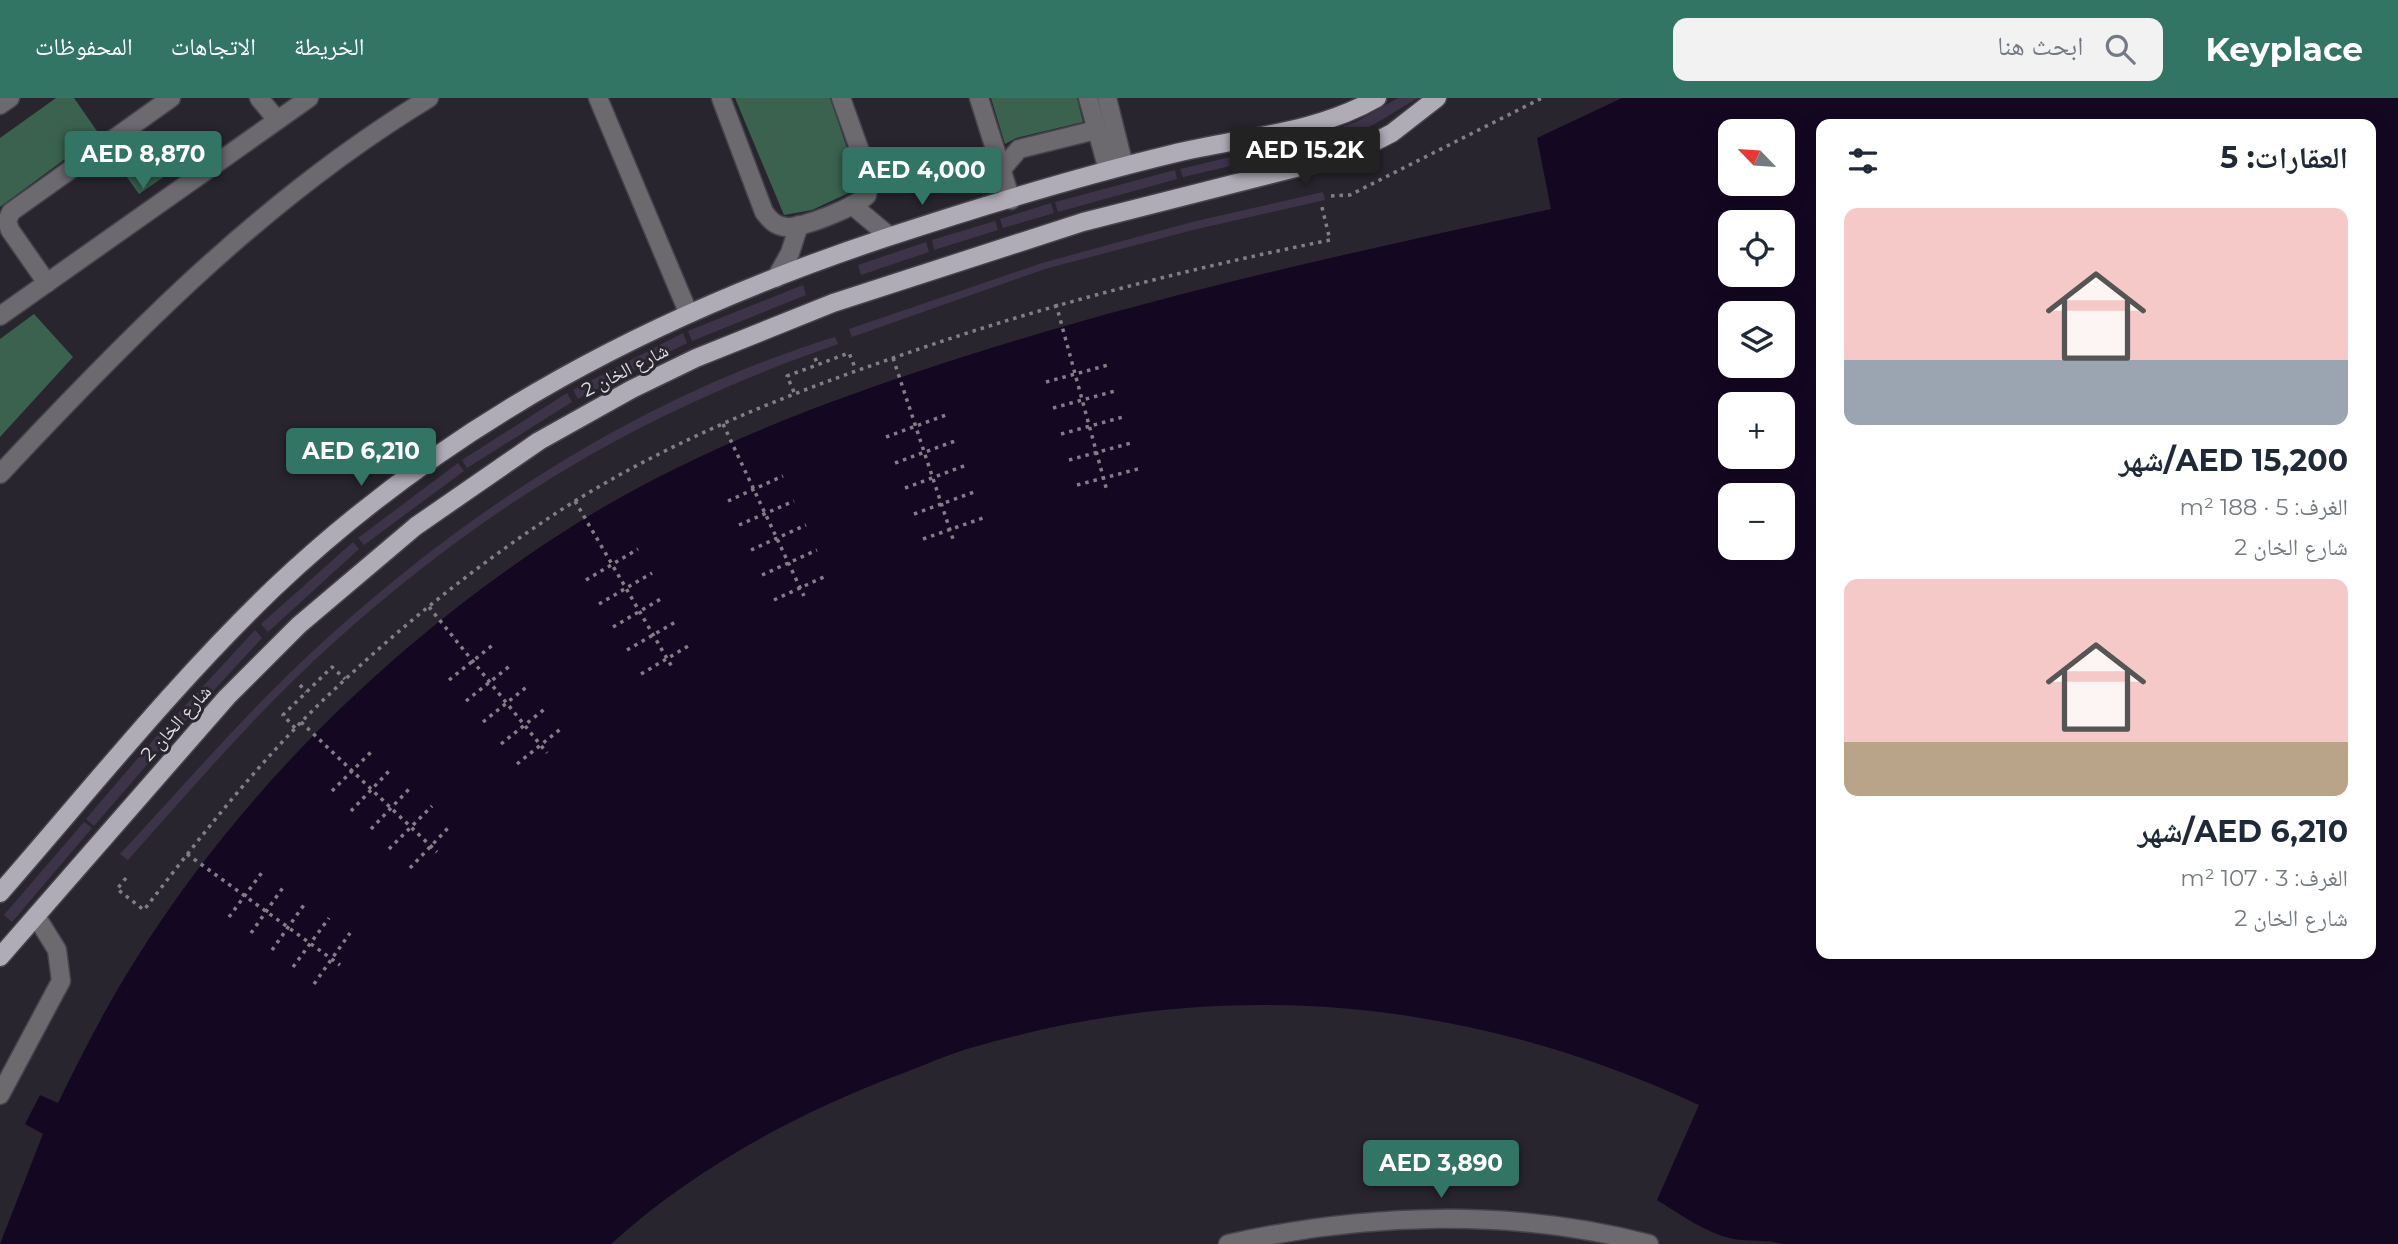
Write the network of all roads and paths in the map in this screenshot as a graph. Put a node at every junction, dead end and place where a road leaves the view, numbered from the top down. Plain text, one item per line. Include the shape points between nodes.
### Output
1 (9, 98) edge
2 (171, 98) edge
3 (259, 98) edge
4 (309, 98) edge
5 (429, 98) edge
6 (598, 98) edge
7 (721, 98) edge
8 (841, 98) edge
9 (979, 98) edge
10 (1088, 98) edge
11 (1107, 98) edge
12 (1377, 98) edge
13 (1437, 98) edge
14 (1542, 98) edge
15 (0, 105) edge
16 (277, 120) junction
17 (1096, 130) junction
18 (1116, 168) junction
19 (1002, 169) junction
20 (1331, 196) dead end
21 (1011, 200) junction
22 (1321, 203) dead end
23 (852, 205) junction
24 (799, 225) junction
25 (890, 236) junction
26 (776, 278) junction
27 (47, 283) junction
28 (1056, 304) junction
29 (688, 312) junction
30 (0, 316) edge
31 (815, 358) dead end
32 (893, 358) junction
33 (818, 365) junction
34 (1108, 365) dead end
35 (856, 370) junction
36 (1075, 374) junction
37 (1046, 382) dead end
38 (1115, 391) dead end
39 (794, 392) junction
40 (1082, 400) junction
41 (1053, 408) dead end
42 (946, 415) dead end
43 (1123, 417) dead end
44 (723, 424) junction
45 (1089, 426) junction
46 (915, 427) junction
47 (1061, 434) dead end
48 (886, 437) dead end
49 (955, 441) dead end
50 (1131, 443) dead end
51 (924, 452) junction
52 (1097, 453) junction
53 (1069, 460) dead end
54 (895, 463) dead end
55 (964, 467) dead end
56 (1138, 469) dead end
57 (0, 474) edge
58 (783, 476) dead end
59 (932, 478) junction
60 (1103, 478) junction
61 (1077, 485) dead end
62 (905, 488) dead end
63 (754, 489) junction
64 (1107, 491) dead end
65 (974, 492) dead end
66 (794, 500) dead end
67 (575, 501) junction
68 (728, 501) dead end
69 (941, 504) junction
70 (765, 513) junction
71 (914, 514) dead end
72 (983, 518) dead end
73 (739, 525) dead end
74 (806, 525) dead end
75 (950, 530) junction
76 (777, 538) junction
77 (923, 539) dead end
78 (954, 542) dead end
79 (639, 549) dead end
80 (751, 550) dead end
81 (817, 550) dead end
82 (789, 563) junction
83 (612, 565) junction
84 (652, 573) dead end
85 (762, 575) dead end
86 (828, 575) dead end
87 (586, 580) dead end
88 (800, 587) junction
89 (626, 588) junction
90 (804, 596) dead end
91 (664, 597) dead end
92 (774, 600) dead end
93 (600, 604) dead end
94 (429, 607) junction
95 (639, 612) junction
96 (677, 621) dead end
97 (613, 627) dead end
98 (653, 635) junction
99 (494, 644) dead end
100 (690, 645) dead end
101 (627, 650) dead end
102 (667, 659) junction
103 (473, 661) junction
104 (511, 665) dead end
105 (672, 667) dead end
106 (641, 674) dead end
107 (345, 680) junction
108 (449, 680) dead end
109 (490, 682) junction
110 (300, 685) dead end
111 (528, 685) dead end
112 (306, 692) junction
113 (466, 701) dead end
114 (507, 703) junction
115 (547, 707) dead end
116 (302, 722) junction
117 (483, 722) dead end
118 (524, 725) junction
119 (563, 727) dead end
120 (295, 728) junction
121 (501, 744) dead end
122 (541, 745) junction
123 (374, 749) dead end
124 (547, 753) dead end
125 (517, 764) dead end
126 (391, 769) dead end
127 (352, 771) junction
128 (412, 786) dead end
129 (372, 789) junction
130 (332, 791) dead end
131 (432, 806) dead end
132 (391, 808) junction
133 (351, 811) dead end
134 (450, 826) dead end
135 (411, 827) junction
136 (371, 829) dead end
137 (430, 846) junction
138 (389, 849) dead end
139 (437, 852) dead end
140 (187, 854) junction
141 (410, 867) dead end
142 (262, 871) dead end
143 (126, 878) dead end
144 (284, 886) dead end
145 (0, 893) edge
146 (246, 894) junction
147 (306, 902) dead end
148 (267, 910) junction
149 (36, 916) junction
150 (229, 917) dead end
151 (329, 918) dead end
152 (289, 926) junction
153 (251, 933) dead end
154 (351, 933) dead end
155 (311, 943) junction
156 (272, 950) dead end
157 (0, 957) edge
158 (332, 959) junction
159 (340, 965) dead end
160 (293, 967) dead end
161 (314, 984) dead end
162 (0, 1095) edge
163 (1230, 1244) edge
164 (1649, 1244) edge

1 - 15 street
2 - 27 street via 11,212 10,230
3 - 16 street
4 - 16 street
5 - 57 street via 332,161 218,253
6 - 29 street
7 - 24 street via 764,212 783,227
8 - 23 street via 870,180 867,195
9 - 19 street
10 - 17 street
11 - 18 street
12 - 18 main road, شارع الخان 2 via 1312,124
13 - 149 main road, شارع الخان 2 via 1392,133 1351,154 1083,222 832,303 696,358 570,423 416,526 299,625 226,697
14 - 20 path via 1350,195
16 - 27 street
17 - 18 street
17 - 19 street via 1019,149
18 - 21 main road, شارع الخان 2
19 - 21 street
21 - 25 main road, شارع الخان 2
22 - 28 path via 1330,240 1143,280
23 - 24 street
23 - 25 street
24 - 26 street
25 - 26 main road, شارع الخان 2
26 - 29 main road, شارع الخان 2
27 - 30 street
28 - 32 path
28 - 36 path
29 - 145 main road, شارع الخان 2 via 478,426 321,546 198,665
31 - 33 path
32 - 35 path
32 - 46 path
33 - 35 path via 849,353
33 - 39 path via 787,376
34 - 36 path
35 - 39 path
36 - 37 path
36 - 40 path
38 - 40 path
39 - 44 path
40 - 41 path
40 - 45 path
42 - 46 path
43 - 45 path
44 - 63 path
44 - 67 path
45 - 47 path
45 - 52 path
46 - 48 path
46 - 51 path
49 - 51 path
50 - 52 path
51 - 54 path
51 - 59 path
52 - 53 path
52 - 60 path
55 - 59 path
56 - 60 path
58 - 63 path
59 - 62 path
59 - 69 path
60 - 61 path
60 - 64 path
63 - 68 path
63 - 70 path
65 - 69 path
66 - 70 path
67 - 83 path
67 - 94 path
69 - 71 path
69 - 75 path
70 - 73 path
70 - 76 path
72 - 75 path
74 - 76 path
75 - 77 path
75 - 78 path
76 - 80 path
76 - 82 path
79 - 83 path
81 - 82 path
82 - 85 path
82 - 88 path
83 - 87 path
83 - 89 path
84 - 89 path
86 - 88 path
88 - 90 path
88 - 92 path
89 - 93 path
89 - 95 path
91 - 95 path
94 - 103 path
94 - 107 path
95 - 97 path
95 - 98 path
96 - 98 path
98 - 101 path
98 - 102 path
99 - 103 path
100 - 102 path
102 - 105 path
102 - 106 path
103 - 108 path
103 - 109 path
104 - 109 path
107 - 112 path via 332,667
107 - 116 path
109 - 113 path
109 - 114 path
110 - 112 path
111 - 114 path
112 - 120 path via 283,715
114 - 117 path
114 - 118 path
115 - 118 path
116 - 120 path
116 - 127 path
118 - 121 path
118 - 122 path
119 - 122 path
120 - 140 path via 244,782
122 - 124 path
122 - 125 path
123 - 127 path
126 - 129 path
127 - 129 path
127 - 130 path
128 - 132 path
129 - 132 path
129 - 133 path
131 - 135 path
132 - 135 path
132 - 136 path
134 - 137 path
135 - 137 path
135 - 138 path
137 - 139 path
137 - 141 path
140 - 143 path via 144,910 117,889
140 - 146 path
142 - 146 path
144 - 148 path
146 - 148 path
146 - 150 path
147 - 152 path
148 - 152 path
148 - 153 path
149 - 157 main road, شارع الخان 2
149 - 162 street via 57,950 61,981
151 - 155 path
152 - 155 path
152 - 156 path
154 - 158 path
155 - 158 path
155 - 160 path
158 - 159 path
158 - 161 path
163 - 164 street via 1339,1224 1426,1219 1547,1225

